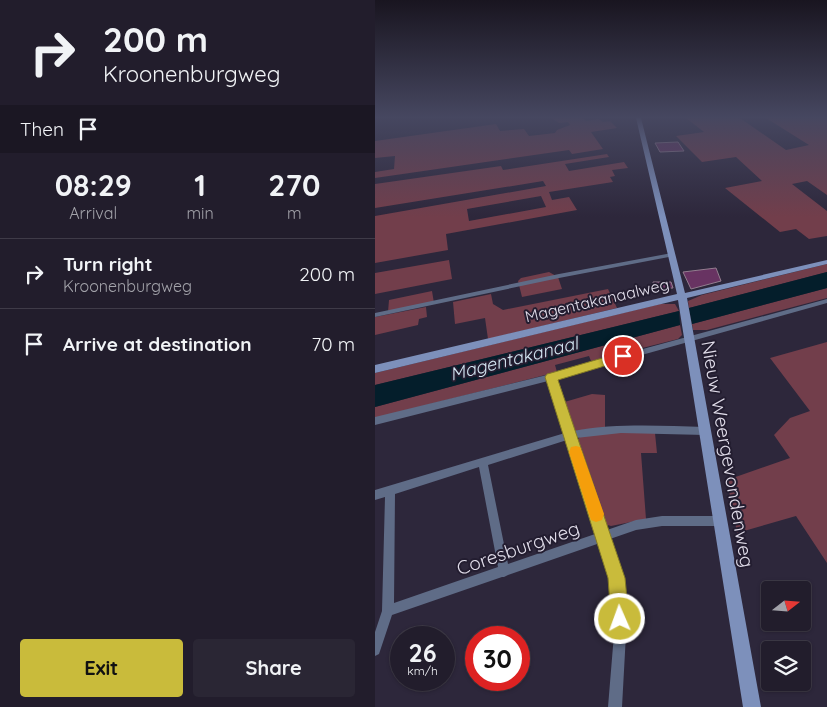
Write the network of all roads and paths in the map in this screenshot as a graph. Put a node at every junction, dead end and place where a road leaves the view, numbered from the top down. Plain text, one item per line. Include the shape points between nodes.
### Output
1 (646, 151) edge
2 (672, 255) junction
3 (827, 262) edge
4 (682, 299) junction
5 (827, 301) edge
6 (375, 315) edge
7 (688, 333) junction
8 (375, 369) edge
9 (551, 377) junction
10 (375, 421) edge
11 (705, 432) junction
12 (570, 435) junction
13 (483, 462) junction
14 (390, 491) junction
15 (375, 495) edge
16 (720, 521) junction
17 (604, 537) junction
18 (504, 572) junction
19 (388, 612) junction
20 (375, 650) edge
21 (615, 707) edge
22 (752, 707) edge

1 - 2 street, Nieuw Weergevondenweg
2 - 4 street, Nieuw Weergevondenweg
2 - 6 street
3 - 4 street, Magentakanaalweg
4 - 7 street, Nieuw Weergevondenweg
4 - 8 street, Magentakanaalweg
5 - 7 street
7 - 9 street
7 - 11 street, Nieuw Weergevondenweg
9 - 10 street
9 - 12 street
11 - 12 street via 623,429
11 - 16 street, Nieuw Weergevondenweg
12 - 13 street
12 - 17 street
13 - 14 street
13 - 18 street
14 - 15 street
14 - 19 street
16 - 17 street, Coresburgweg via 662,521 636,525
16 - 22 street, Nieuw Weergevondenweg
17 - 18 street, Coresburgweg
17 - 21 street via 620,604
18 - 19 street, Coresburgweg
19 - 20 street

